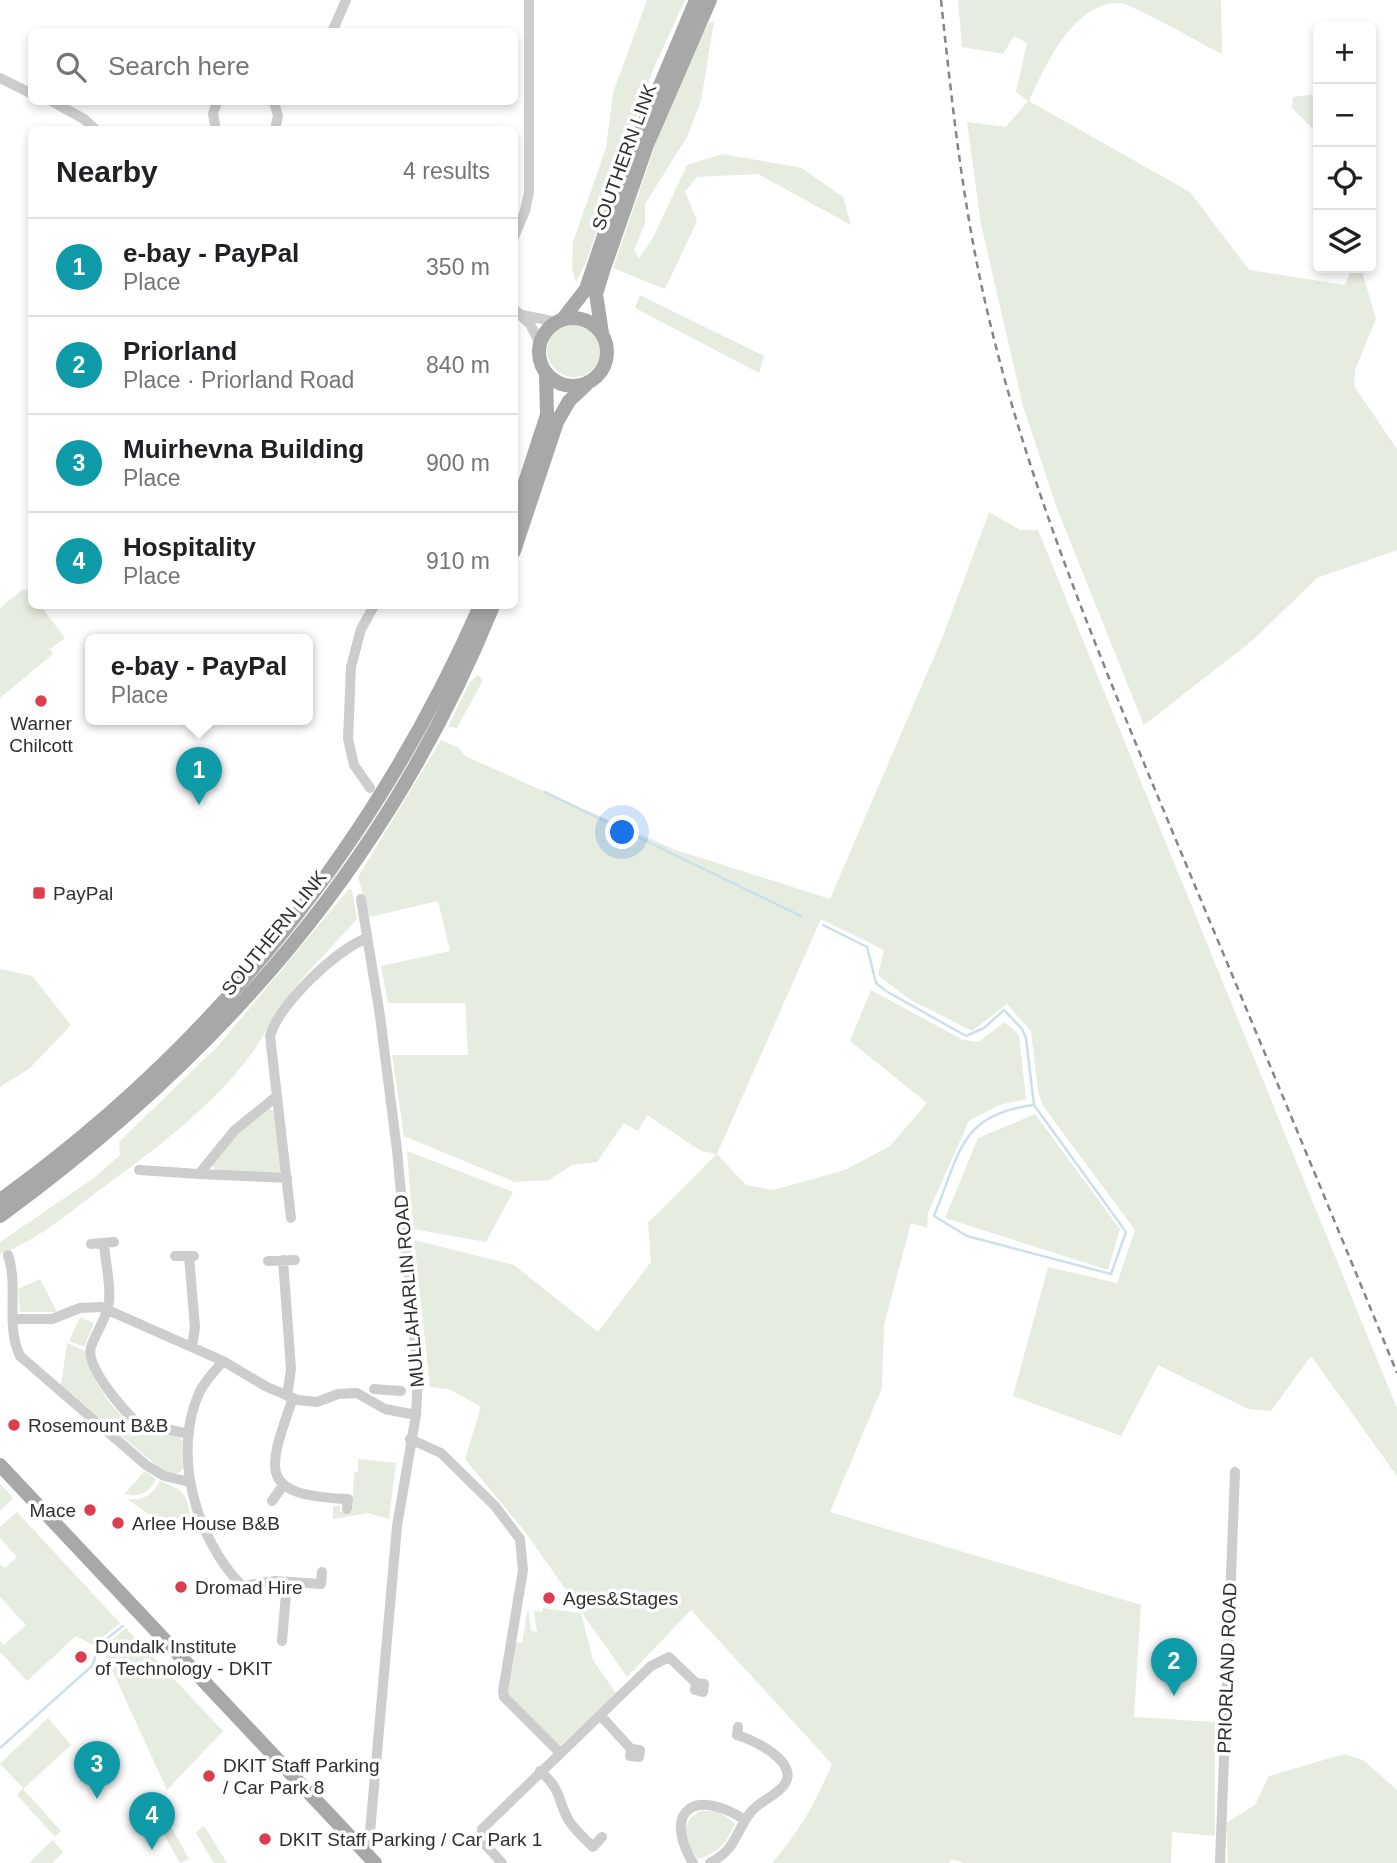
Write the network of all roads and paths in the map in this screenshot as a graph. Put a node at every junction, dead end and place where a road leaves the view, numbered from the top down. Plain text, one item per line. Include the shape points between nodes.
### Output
1 (346, 0) edge
2 (529, 0) edge
3 (696, 0) edge
4 (710, 0) edge
5 (334, 28) edge
6 (0, 78) edge
7 (28, 92) edge
8 (58, 105) edge
9 (216, 105) edge
10 (274, 105) edge
11 (279, 105) edge
12 (213, 114) junction
13 (276, 125) edge
14 (92, 126) edge
15 (208, 126) edge
16 (215, 126) edge
17 (518, 228) edge
18 (518, 312) edge
19 (559, 321) junction
20 (602, 332) junction
21 (540, 344) junction
22 (546, 373) junction
23 (590, 383) junction
24 (518, 504) edge
25 (518, 539) edge
26 (372, 609) edge
27 (479, 609) edge
28 (493, 609) edge
29 (370, 788) dead end
30 (360, 898) dead end
31 (367, 938) junction
32 (277, 1096) junction
33 (139, 1170) dead end
34 (199, 1174) junction
35 (288, 1178) junction
36 (0, 1200) edge
37 (0, 1216) edge
38 (291, 1218) dead end
39 (91, 1244) dead end
40 (8, 1255) dead end
41 (175, 1256) dead end
42 (268, 1261) dead end
43 (108, 1309) junction
44 (13, 1320) junction
45 (192, 1347) junction
46 (223, 1361) junction
47 (374, 1389) dead end
48 (290, 1397) junction
49 (388, 1410) junction
50 (416, 1415) junction
51 (189, 1434) junction
52 (410, 1439) junction
53 (0, 1465) edge
54 (1235, 1472) dead end
55 (190, 1482) junction
56 (282, 1487) junction
57 (272, 1501) dead end
58 (347, 1509) dead end
59 (322, 1572) dead end
60 (287, 1582) junction
61 (282, 1641) dead end
62 (696, 1683) dead end
63 (601, 1716) junction
64 (738, 1727) dead end
65 (631, 1749) dead end
66 (559, 1752) junction
67 (540, 1771) junction
68 (370, 1819) junction
69 (745, 1820) junction
70 (343, 1829) junction
71 (602, 1838) dead end
72 (371, 1859) edge
73 (502, 1863) edge
74 (693, 1863) edge
75 (710, 1863) edge
76 (1220, 1863) edge

1 - 5 street
2 - 17 street via 530,181
3 - 19 main road, SOUTHERN LINK via 651,100 586,289
4 - 20 main road, SOUTHERN LINK via 647,145 603,271 596,294
6 - 7 street
8 - 14 street
9 - 12 street
10 - 13 street
11 - 13 street
12 - 15 street
12 - 16 street
18 - 19 street
18 - 21 street
19 - 20 main road via 584,320
19 - 21 main road
20 - 23 main road via 607,360
21 - 22 main road
22 - 23 main road via 572,387
22 - 24 main road via 547,415
23 - 25 main road via 574,394 557,422
26 - 29 street via 351,667 348,738 354,765
27 - 36 main road, SOUTHERN LINK via 388,785 296,919 223,1005 142,1086 59,1158
28 - 37 main road, SOUTHERN LINK via 438,726 399,795 370,842 304,929 236,1010 162,1086 80,1157
30 - 31 street, MULLAHARLIN ROAD
31 - 32 street via 342,950 306,985 272,1029 270,1051
31 - 50 street, MULLAHARLIN ROAD via 414,1311
32 - 34 street via 235,1129
32 - 35 street
33 - 34 street via 155,1165
34 - 35 street
35 - 38 street
39 - 43 street via 109,1243
40 - 44 street
41 - 45 street via 193,1256
42 - 48 street via 289,1260
43 - 44 street via 88,1307 57,1318
43 - 45 street
43 - 51 street via 90,1351 107,1387 138,1423
44 - 55 street via 16,1345 24,1360 156,1472
45 - 46 street
46 - 48 street
46 - 51 street via 201,1389
47 - 49 street via 396,1391
48 - 49 street via 317,1402 338,1394 357,1394
48 - 56 street via 277,1447 276,1470
49 - 50 street
50 - 52 street, MULLAHARLIN ROAD
51 - 55 street
52 - 66 street via 441,1453 520,1539 523,1570 503,1691
52 - 68 street, MULLAHARLIN ROAD via 397,1526
53 - 70 main road
54 - 76 street, PRIORLAND ROAD
55 - 60 street via 200,1521 238,1582 249,1588
56 - 57 street
56 - 58 street via 301,1495 348,1499
59 - 60 street via 321,1584
60 - 61 street
62 - 63 street via 675,1661 662,1658
63 - 65 street
63 - 66 street
64 - 69 street via 737,1735 767,1749 786,1770 783,1785
66 - 67 street
67 - 71 street via 557,1787 570,1823 593,1847
67 - 73 street via 482,1829 483,1842
68 - 70 street via 364,1827
68 - 72 street, MULLAHARLIN ROAD
69 - 74 street via 712,1803 693,1807 683,1818 680,1834
69 - 75 street via 733,1846
70 - 72 main road

